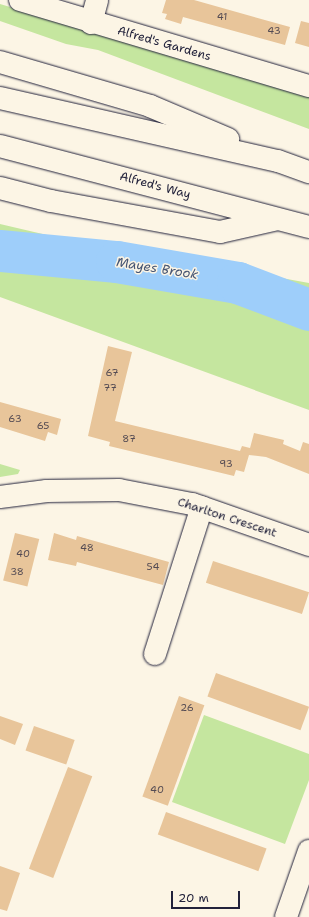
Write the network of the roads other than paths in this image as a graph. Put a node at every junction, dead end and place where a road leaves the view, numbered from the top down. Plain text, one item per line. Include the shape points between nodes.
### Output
1 (20, 0) edge
2 (98, 0) edge
3 (91, 23) junction
4 (0, 62) edge
5 (309, 86) edge
6 (0, 98) edge
7 (0, 146) edge
8 (278, 161) junction
9 (309, 172) edge
10 (0, 188) edge
11 (280, 219) junction
12 (309, 227) edge
13 (0, 497) edge
14 (202, 508) junction
15 (309, 545) edge
16 (155, 654) dead end
17 (309, 851) edge
18 (286, 917) edge

1 - 3 main road, Alfred's Gardens
2 - 3 main road
3 - 5 main road, Alfred's Gardens
4 - 8 main road via 150,106
6 - 8 main road
7 - 11 main road, Alfred's Way
8 - 9 main road
10 - 11 main road via 52,201 220,232
11 - 12 main road, Alfred's Way
13 - 14 main road, Charlton Crescent via 47,491 119,490
14 - 15 main road, Charlton Crescent
14 - 16 main road
17 - 18 main road

